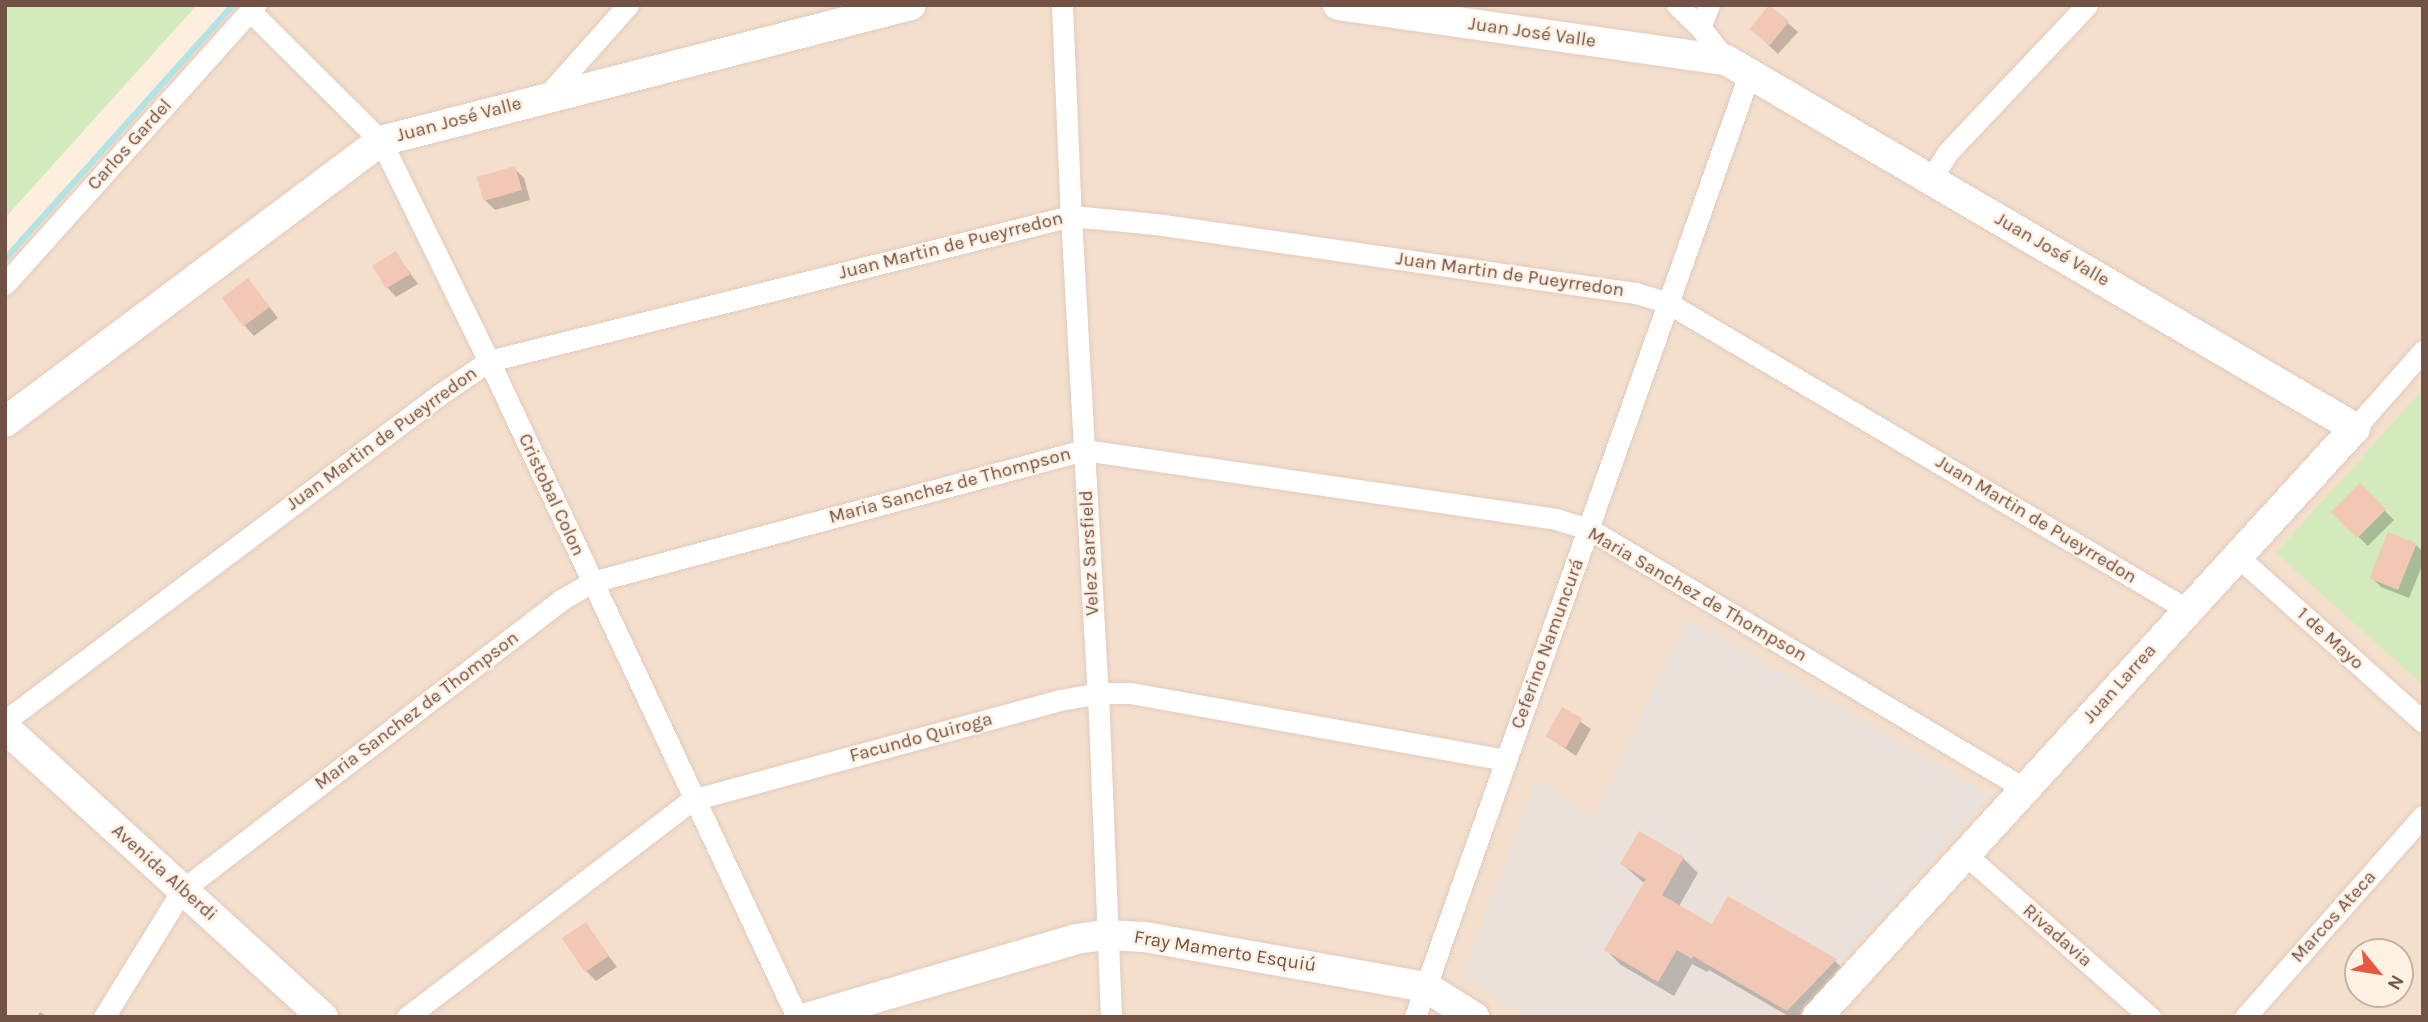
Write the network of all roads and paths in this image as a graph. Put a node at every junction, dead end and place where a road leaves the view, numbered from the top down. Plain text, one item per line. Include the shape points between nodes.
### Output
1 (628, 5) edge
2 (911, 5) edge
3 (1062, 5) edge
4 (1338, 5) edge
5 (1677, 5) edge
6 (1709, 5) edge
7 (2087, 5) edge
8 (252, 8) edge
9 (1700, 27) junction
10 (1738, 66) junction
11 (547, 96) junction
12 (381, 141) junction
13 (1931, 179) junction
14 (1070, 216) junction
15 (5, 284) edge
16 (1668, 303) junction
17 (2423, 351) edge
18 (489, 361) junction
19 (5, 422) edge
20 (2355, 428) junction
21 (1084, 450) junction
22 (1589, 529) junction
23 (2237, 556) junction
24 (592, 582) junction
25 (2188, 610) junction
26 (1098, 693) junction
27 (5, 721) edge
28 (2423, 722) edge
29 (5, 728) edge
30 (1506, 760) junction
31 (2025, 789) junction
32 (692, 800) junction
33 (2423, 816) edge
34 (1965, 855) junction
35 (182, 890) junction
36 (1106, 935) junction
37 (1426, 987) junction
38 (104, 1017) edge
39 (323, 1017) edge
40 (407, 1017) edge
41 (797, 1017) edge
42 (810, 1017) edge
43 (1111, 1017) edge
44 (1415, 1017) edge
45 (1474, 1017) edge
46 (1817, 1017) edge
47 (2150, 1017) edge
48 (2245, 1017) edge

1 - 11 street
2 - 11 street, Juan José Valle
3 - 14 street, Velez Sarsfield
4 - 10 street, Juan José Valle
5 - 9 street
6 - 9 street
7 - 13 street via 1948,152
8 - 12 street, Cristobal Colon
8 - 15 street, Carlos Gardel
9 - 10 street
10 - 13 street, Juan José Valle
10 - 16 street, Ceferino Namuncurá
11 - 12 street, Juan José Valle
12 - 18 street, Cristobal Colon
12 - 19 street, Juan José Valle
13 - 20 street, Juan José Valle
14 - 16 street, Juan Martin de Pueyrredon via 1156,224 1622,291
14 - 18 street, Juan Martin de Pueyrredon
14 - 21 street, Velez Sarsfield
16 - 22 street, Ceferino Namuncurá
16 - 25 street, Juan Martin de Pueyrredon
17 - 20 street, Juan Larrea
18 - 24 street, Cristobal Colon
18 - 27 street, Juan Martin de Pueyrredon
20 - 23 street, Juan Larrea
21 - 22 street, Maria Sanchez de Thompson via 1556,519
21 - 24 street, Maria Sanchez de Thompson
21 - 26 street, Velez Sarsfield
22 - 30 street, Ceferino Namuncurá
22 - 31 street, Maria Sanchez de Thompson
23 - 25 street, Juan Larrea
23 - 28 street, 1 de Mayo
24 - 32 street, Cristobal Colon
24 - 35 street, Maria Sanchez de Thompson via 561,600
25 - 31 street, Juan Larrea
26 - 30 street, Facundo Quiroga via 1130,693
26 - 32 street, Facundo Quiroga
26 - 36 street, Velez Sarsfield
29 - 35 street, Avenida Alberdi
30 - 37 street, Ceferino Namuncurá
31 - 34 street, Juan Larrea
32 - 40 street, Facundo Quiroga
32 - 41 street, Cristobal Colon
33 - 48 street, Marcos Ateca
34 - 46 street, Juan Larrea
34 - 47 street, Rivadavia
35 - 38 street, Maria Sanchez de Thompson
35 - 39 street, Avenida Alberdi
36 - 37 street, Fray Mamerto Esquiú via 1145,937
36 - 42 street, Fray Mamerto Esquiú via 1076,939
36 - 43 street, Velez Sarsfield
37 - 44 street, Ceferino Namuncurá
37 - 45 street, Fray Mamerto Esquiú

